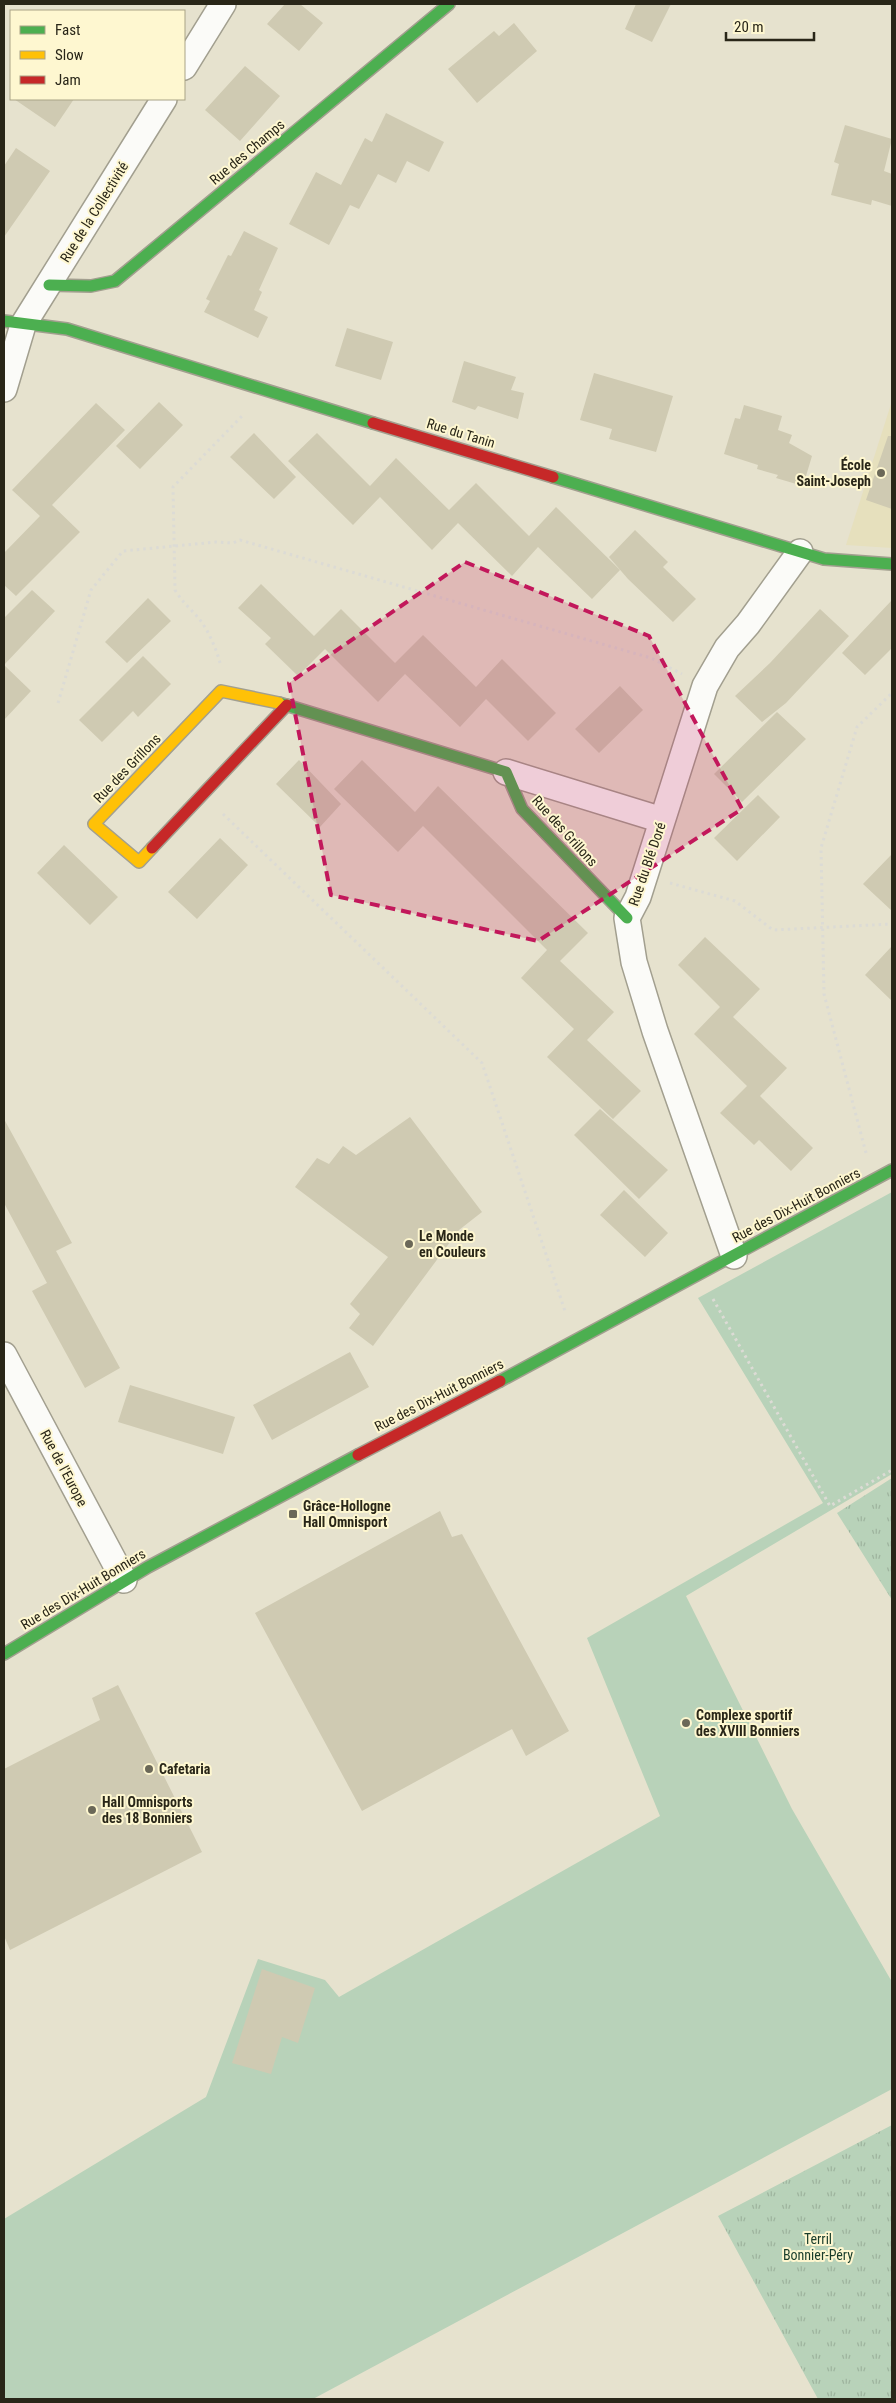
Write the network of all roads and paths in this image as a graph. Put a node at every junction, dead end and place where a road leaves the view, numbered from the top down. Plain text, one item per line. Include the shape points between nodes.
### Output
1 (223, 4) edge
2 (449, 4) edge
3 (185, 65) edge
4 (163, 100) edge
5 (49, 285) junction
6 (13, 323) edge
7 (4, 389) edge
8 (267, 390) junction
9 (174, 546) junction
10 (800, 552) junction
11 (892, 564) edge
12 (705, 686) junction
13 (222, 690) junction
14 (892, 693) edge
15 (58, 703) dead end
16 (286, 705) junction
17 (506, 772) junction
18 (202, 795) junction
19 (662, 820) junction
20 (645, 875) junction
21 (627, 918) junction
22 (892, 924) edge
23 (822, 927) junction
24 (892, 1170) edge
25 (873, 1181) junction
26 (734, 1256) junction
27 (699, 1275) junction
28 (575, 1342) junction
29 (4, 1355) edge
30 (892, 1470) edge
31 (124, 1580) junction
32 (4, 1654) edge

1 - 3 street
2 - 5 street, Rue des Champs via 115,280 91,286
4 - 5 street, Rue de la Collectivité
5 - 6 street, Rue de la Collectivité
6 - 7 street, Rue de la Collectivité
6 - 8 street, Rue du Tanin via 68,329
8 - 9 path via 173,487
8 - 10 street, Rue du Tanin
9 - 12 path via 240,540 651,658
9 - 13 path via 175,590 200,621 217,651 222,669
9 - 15 path via 123,551 94,584
10 - 11 street, Rue du Tanin via 824,558
10 - 12 street, Rue du Blé Doré via 727,648
12 - 19 street, Rue du Blé Doré
13 - 16 street
13 - 18 street, Rue des Grillons via 94,824 139,862
14 - 23 path via 857,727 835,799 821,848
16 - 17 street
16 - 18 street, Rue des Grillons
17 - 19 street
17 - 21 street, Rue des Grillons via 522,809
18 - 28 path via 482,1063
19 - 20 street, Rue du Blé Doré
20 - 21 street, Rue du Blé Doré
20 - 23 path via 735,901 773,930
21 - 26 street, Rue du Blé Doré via 634,962 655,1031
22 - 23 path
23 - 25 path via 824,994
24 - 25 street, Rue des Dix-Huit Bonniers
25 - 26 street, Rue des Dix-Huit Bonniers
26 - 27 street, Rue des Dix-Huit Bonniers
27 - 28 street, Rue des Dix-Huit Bonniers
27 - 30 path via 830,1506
28 - 31 street, Rue des Dix-Huit Bonniers
29 - 31 street, Rue de l'Europe
31 - 32 street, Rue des Dix-Huit Bonniers

